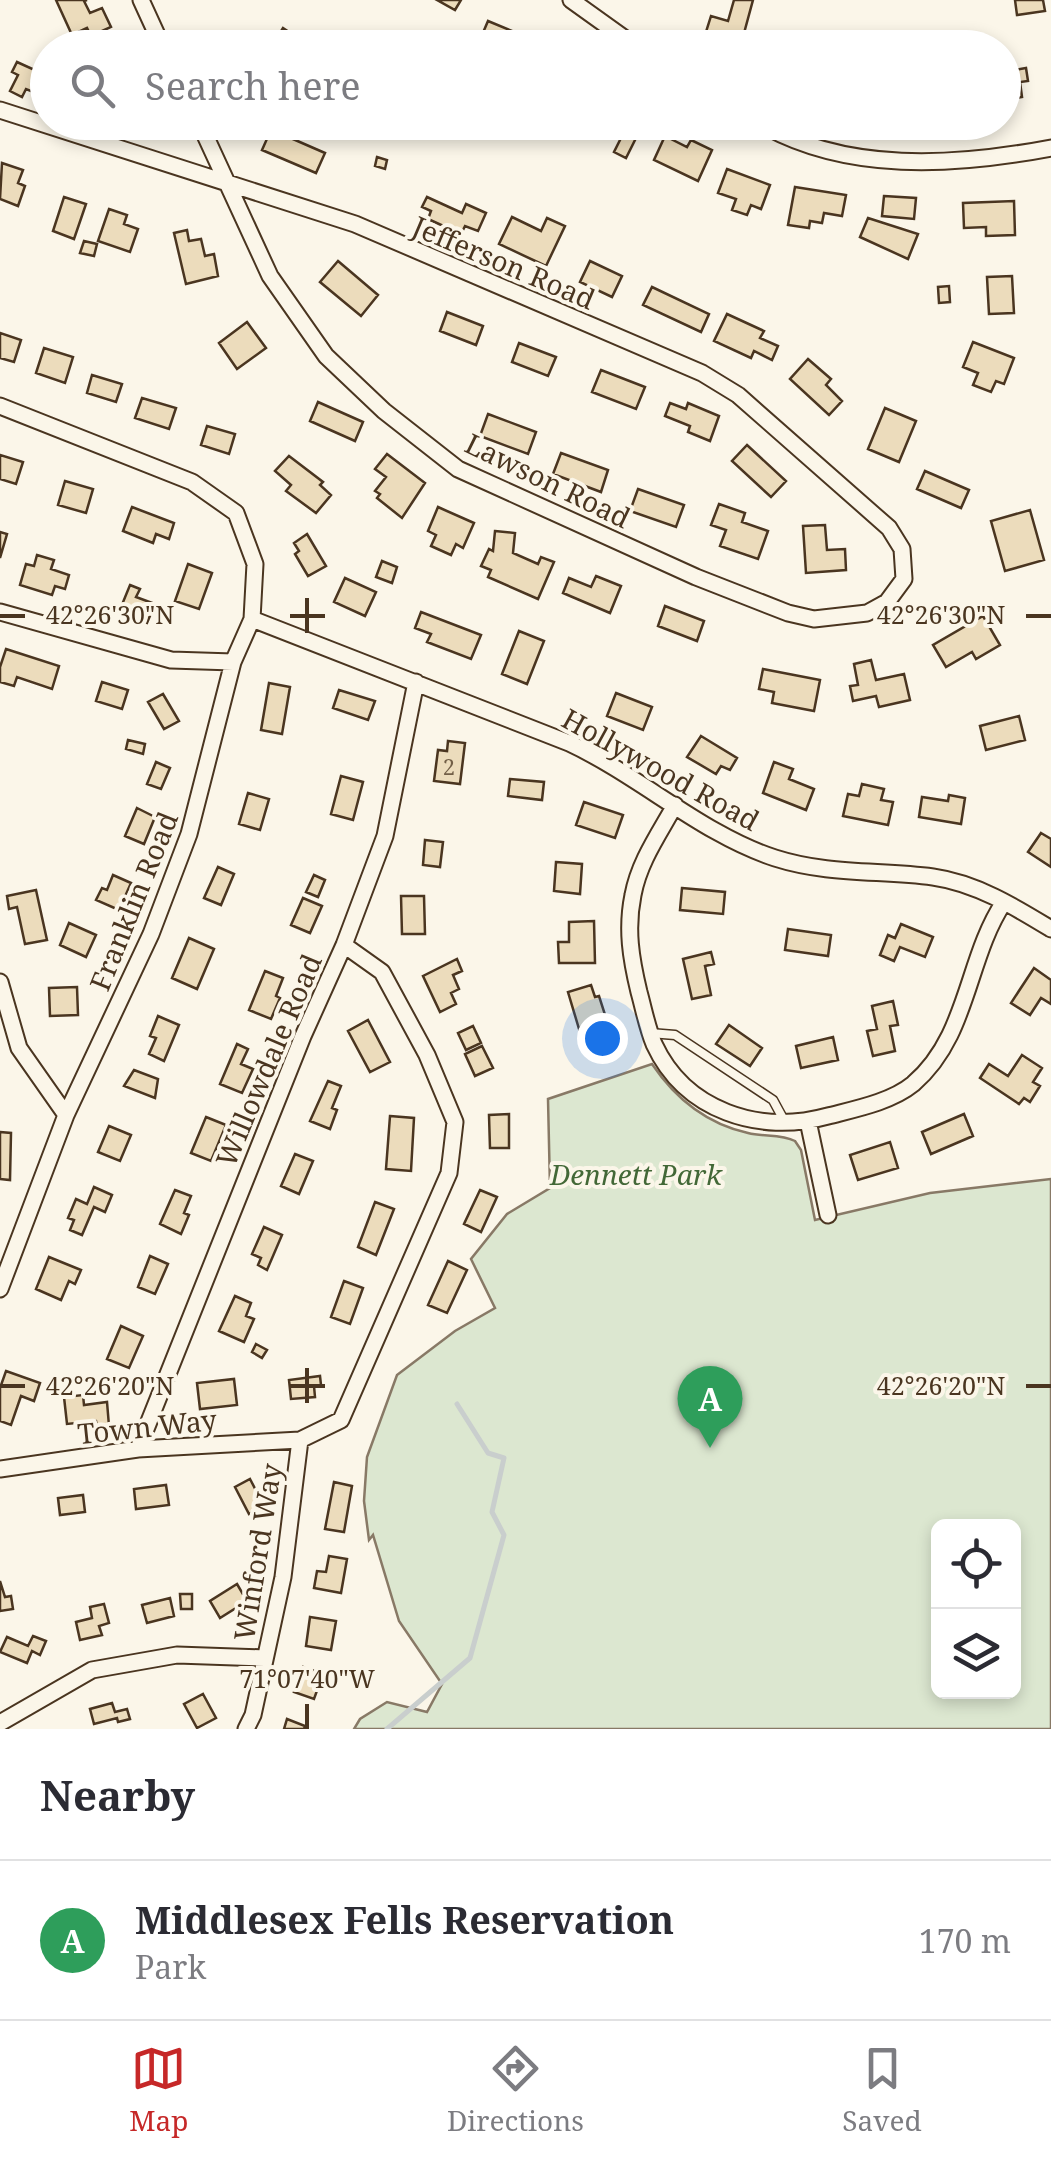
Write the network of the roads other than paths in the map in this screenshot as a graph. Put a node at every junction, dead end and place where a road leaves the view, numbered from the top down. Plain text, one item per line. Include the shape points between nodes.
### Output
1 (140, 0) edge
2 (571, 0) edge
3 (154, 30) edge
4 (613, 30) edge
5 (0, 110) edge
6 (30, 120) edge
7 (94, 140) edge
8 (208, 140) edge
9 (795, 140) edge
10 (1051, 148) edge
11 (228, 183) junction
12 (0, 406) edge
13 (904, 579) joint
14 (0, 612) edge
15 (252, 619) junction
16 (232, 662) junction
17 (416, 682) junction
18 (675, 806) junction
19 (1004, 902) junction
20 (1051, 929) edge
21 (344, 945) junction
22 (0, 982) edge
23 (650, 1033) junction
24 (66, 1115) junction
25 (808, 1121) junction
26 (786, 1124) junction
27 (828, 1215) dead end
28 (0, 1289) edge
29 (300, 1440) junction
30 (138, 1449) junction
31 (0, 1468) edge
32 (265, 1658) junction
33 (0, 1723) edge
34 (246, 1729) edge

1 - 3 street
2 - 4 street
5 - 6 street, Jefferson Road
7 - 11 street, Jefferson Road
8 - 11 street, Lawson Road
9 - 10 street via 884,160 947,163
11 - 13 street, Jefferson Road via 355,224 738,395 889,528 902,550
11 - 13 street, Lawson Road via 270,276 326,356 458,469 788,613 828,619 868,613 887,602
12 - 15 street, Franklin Road via 192,482 236,513 255,564
14 - 16 street via 170,660
15 - 16 street, Franklin Road
15 - 17 street, Hollywood Road
16 - 24 street, Franklin Road via 189,834 151,934
17 - 18 street, Hollywood Road via 593,754
17 - 21 street, Willowdale Road via 385,836
18 - 19 street, Hollywood Road via 734,841 793,864 934,878
18 - 23 street via 641,869 630,916 630,952
19 - 20 street, Hollywood Road
19 - 25 street via 954,1026 928,1069 897,1094
21 - 29 street via 382,972 455,1122 449,1172 341,1420
21 - 30 street, Willowdale Road
22 - 24 street via 19,1048
23 - 26 lane via 675,1035 773,1100
23 - 26 street via 669,1070 711,1106 746,1120
24 - 28 street, Franklin Road
25 - 26 street
25 - 27 street
29 - 30 street, Town Way
29 - 32 street, Winford Way via 283,1578
30 - 31 street, Town Way
32 - 33 street via 176,1655 92,1670
32 - 34 street, Winford Way

